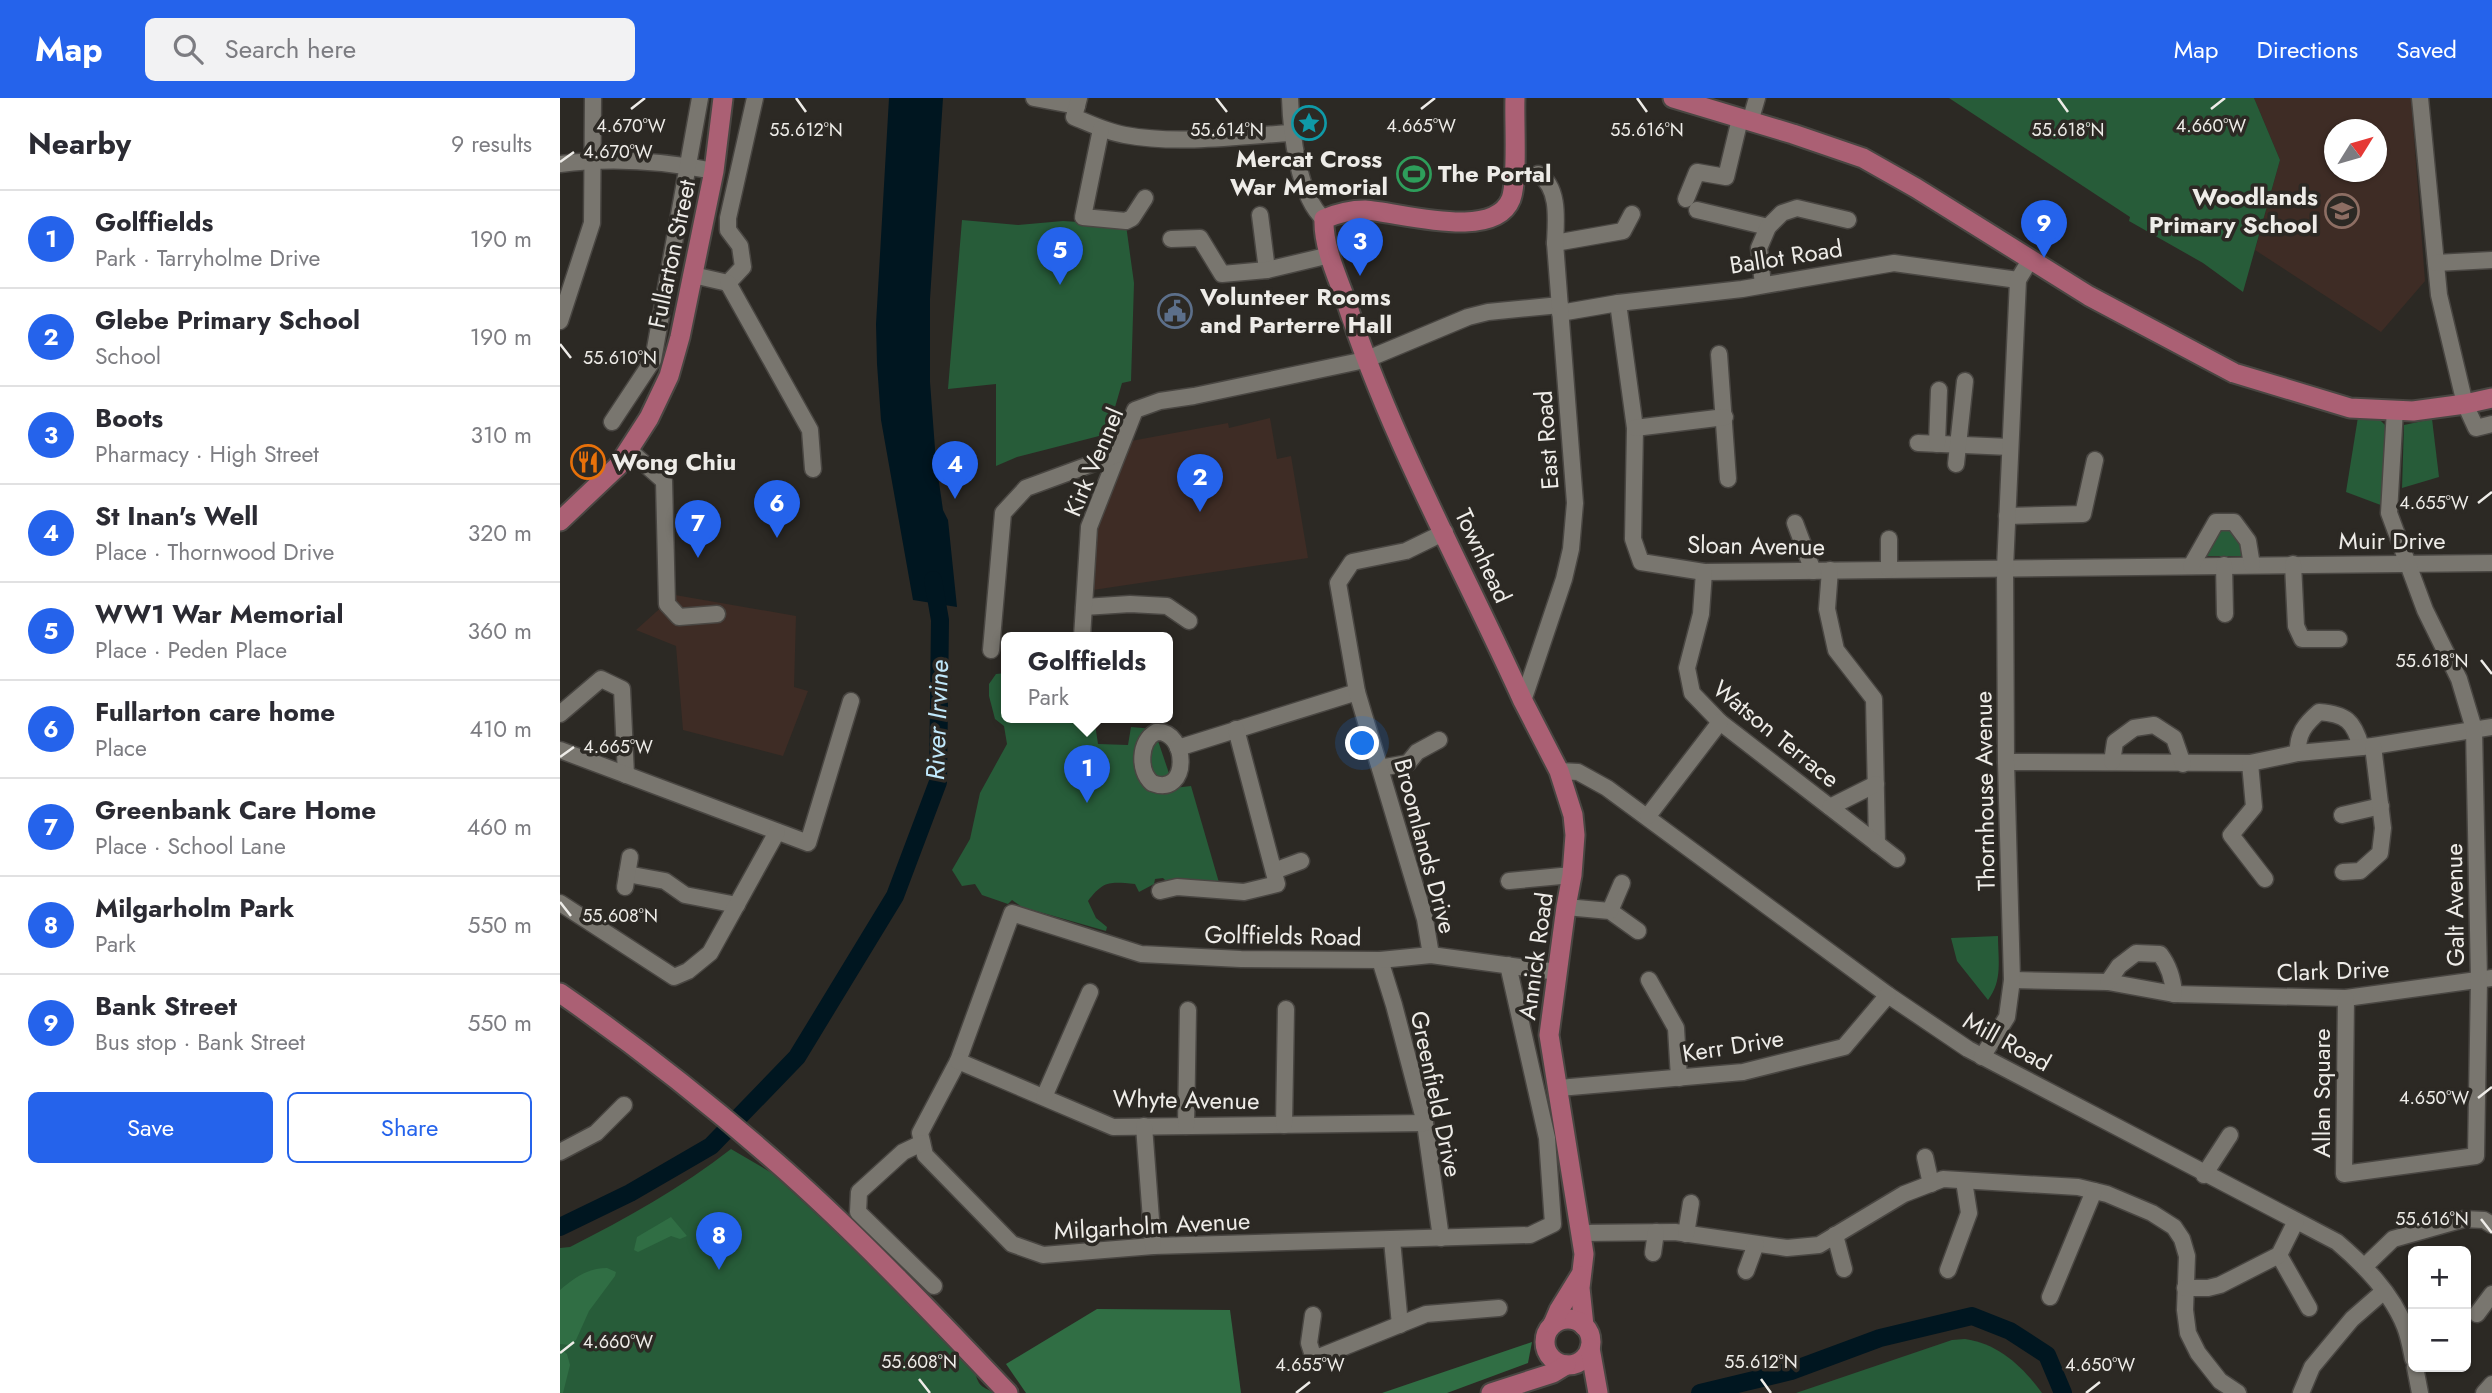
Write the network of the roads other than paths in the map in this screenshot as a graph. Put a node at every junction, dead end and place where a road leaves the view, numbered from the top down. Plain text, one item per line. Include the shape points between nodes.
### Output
1 (593, 98) edge
2 (699, 98) edge
3 (723, 98) edge
4 (755, 98) edge
5 (1034, 98) edge
6 (1290, 98) edge
7 (1515, 98) edge
8 (1673, 98) edge
9 (1757, 98) edge
10 (2420, 98) edge
11 (1078, 102) edge
12 (1745, 120) junction
13 (1101, 130) junction
14 (1291, 133) junction
15 (592, 160) junction
16 (560, 164) edge
17 (686, 165) junction
18 (715, 171) junction
19 (1538, 174) dead end
20 (1145, 198) dead end
21 (1632, 214) dead end
22 (1261, 215) dead end
23 (1324, 219) junction
24 (1848, 220) dead end
25 (1768, 227) junction
26 (1171, 239) dead end
27 (1555, 243) junction
28 (1330, 256) junction
29 (2030, 260) junction
30 (2492, 261) edge
31 (2436, 263) junction
32 (1267, 270) junction
33 (693, 275) junction
34 (2018, 280) junction
35 (728, 283) junction
36 (1763, 285) junction
37 (1618, 303) junction
38 (1560, 309) junction
39 (560, 321) edge
40 (1719, 354) dead end
41 (1365, 360) junction
42 (2492, 398) edge
43 (2465, 404) junction
44 (2395, 409) junction
45 (1725, 417) junction
46 (612, 422) dead end
47 (2492, 425) edge
48 (1635, 428) junction
49 (1918, 443) dead end
50 (1937, 444) junction
51 (1958, 445) junction
52 (2010, 447) junction
53 (629, 450) junction
54 (1116, 455) junction
55 (2095, 460) dead end
56 (1956, 464) dead end
57 (813, 469) dead end
58 (1728, 479) dead end
59 (2007, 516) junction
60 (560, 521) edge
61 (1796, 523) dead end
62 (1445, 532) junction
63 (1889, 539) dead end
64 (2407, 563) junction
65 (2492, 563) edge
66 (2293, 564) junction
67 (2224, 565) junction
68 (2252, 565) junction
69 (2191, 566) junction
70 (2006, 568) junction
71 (1889, 569) junction
72 (1813, 570) junction
73 (1830, 570) junction
74 (1704, 572) junction
75 (1084, 607) junction
76 (717, 614) dead end
77 (2225, 614) dead end
78 (1189, 621) dead end
79 (1082, 632) edge
80 (2339, 639) dead end
81 (991, 650) dead end
82 (1357, 692) junction
83 (851, 701) dead end
84 (1523, 701) junction
85 (560, 714) edge
86 (1720, 722) junction
87 (2492, 727) edge
88 (1236, 729) junction
89 (2474, 729) junction
90 (1439, 740) dead end
91 (2367, 746) junction
92 (1178, 748) dead end
93 (560, 750) edge
94 (2298, 753) junction
95 (2006, 762) junction
96 (2112, 762) junction
97 (2250, 763) junction
98 (2183, 764) junction
99 (1380, 768) junction
100 (1559, 771) junction
101 (626, 775) junction
102 (1876, 784) junction
103 (2381, 806) junction
104 (1830, 807) junction
105 (2342, 815) dead end
106 (1648, 816) junction
107 (2484, 828) edge
108 (777, 832) junction
109 (1877, 844) junction
110 (630, 857) dead end
111 (1897, 859) dead end
112 (1301, 861) dead end
113 (1274, 871) junction
114 (2343, 872) dead end
115 (1572, 875) junction
116 (2265, 879) dead end
117 (1509, 881) dead end
118 (1622, 883) dead end
119 (1160, 891) dead end
120 (560, 903) edge
121 (737, 905) junction
122 (1566, 907) junction
123 (1610, 911) junction
124 (1638, 931) dead end
125 (1431, 955) junction
126 (1380, 960) junction
127 (1508, 965) junction
128 (1557, 972) junction
129 (2012, 979) junction
130 (2485, 979) edge
131 (1649, 980) dead end
132 (2108, 982) junction
133 (1090, 992) dead end
134 (560, 993) edge
135 (2174, 994) junction
136 (1888, 995) junction
137 (2346, 998) junction
138 (1286, 1009) dead end
139 (1188, 1010) dead end
140 (1982, 1057) junction
141 (958, 1061) junction
142 (1679, 1078) junction
143 (1559, 1088) junction
144 (1044, 1097) junction
145 (624, 1105) dead end
146 (1424, 1123) junction
147 (1284, 1125) junction
148 (1144, 1126) junction
149 (1186, 1126) junction
150 (2230, 1135) dead end
151 (922, 1143) junction
152 (560, 1152) edge
153 (1925, 1157) dead end
154 (2204, 1175) junction
155 (1964, 1181) junction
156 (1931, 1184) junction
157 (2094, 1191) junction
158 (1691, 1203) dead end
159 (2296, 1221) junction
160 (1553, 1224) joint
161 (2492, 1225) edge
162 (1656, 1232) junction
163 (1581, 1233) junction
164 (1685, 1234) junction
165 (1835, 1235) junction
166 (1441, 1238) junction
167 (1392, 1240) junction
168 (1756, 1244) junction
169 (1153, 1246) junction
170 (1653, 1252) dead end
171 (2278, 1255) junction
172 (2365, 1266) junction
173 (1844, 1269) dead end
174 (1948, 1270) dead end
175 (1746, 1271) dead end
176 (1582, 1273) junction
177 (934, 1286) dead end
178 (2185, 1288) junction
179 (2384, 1291) junction
180 (2492, 1294) edge
181 (2050, 1297) dead end
182 (1499, 1308) dead end
183 (2309, 1308) dead end
184 (2477, 1314) dead end
185 (1313, 1315) dead end
186 (1553, 1324) junction
187 (1400, 1325) junction
188 (1584, 1326) junction
189 (2408, 1339) edge
190 (1590, 1348) junction
191 (1547, 1352) junction
192 (1569, 1365) junction
193 (2416, 1372) edge
194 (1523, 1381) junction
195 (2492, 1384) edge
196 (1597, 1389) edge
197 (1008, 1393) edge
198 (1492, 1393) edge
199 (2238, 1393) edge
200 (2301, 1393) edge
201 (2420, 1393) edge
202 (2484, 1393) edge

1 - 15 street
2 - 17 street
3 - 18 main road, Fullarton Street
4 - 35 street via 728,218 728,230 740,246 743,267
5 - 11 street
6 - 14 street
7 - 23 main road via 1512,194 1502,213 1467,222 1367,210
8 - 12 main road
9 - 12 street
10 - 31 street
11 - 13 street via 1074,117
12 - 25 street via 1726,177 1697,172 1692,205
12 - 29 main road via 1863,158
13 - 14 street via 1188,139
13 - 20 street via 1083,217 1126,221
14 - 23 street via 1306,187
15 - 16 street
15 - 17 street
15 - 39 street via 592,223
17 - 18 street
17 - 46 street via 653,360
18 - 33 main road, Fullarton Street
19 - 27 street, East Road via 1545,178 1556,209
21 - 27 street via 1623,231
22 - 32 street
23 - 28 main road, Townhead
24 - 25 street via 1797,208 1782,213
25 - 36 street via 1759,248
26 - 32 street via 1200,238 1222,274
27 - 38 street, East Road
28 - 32 street
28 - 41 main road, Townhead
29 - 34 street, Thornhouse Avenue
29 - 44 main road via 2234,373 2350,408
30 - 31 street
31 - 43 street via 2439,295
33 - 35 street
33 - 53 main road, Fullarton Street via 669,376
34 - 36 street, Ballot Road via 1894,263
34 - 52 street, Thornhouse Avenue
35 - 57 street via 810,430
36 - 37 street, Ballot Road
37 - 38 street, Ballot Road
37 - 48 street, Sloan Avenue
38 - 41 street, Ballot Road via 1468,317
38 - 84 street, East Road via 1575,503 1564,579
40 - 45 street
41 - 54 street, Kirk Vennel via 1135,410
41 - 62 main road, Townhead
42 - 43 main road
43 - 44 main road
43 - 47 street via 2476,428
44 - 64 street, Galt Avenue via 2389,513
45 - 48 street
45 - 58 street
48 - 74 street, Sloan Avenue via 1633,539 1641,562
49 - 50 street
50 - 51 street
50 - 51 street via 1931,390 1964,385
51 - 52 street
51 - 56 street
52 - 59 street, Thornhouse Avenue
53 - 60 main road, Fullarton Street
53 - 76 street via 664,481 667,604 679,617
54 - 75 street, Kirk Vennel via 1088,527
54 - 81 street via 1026,488 1003,513
55 - 59 street via 2083,514
59 - 70 street, Thornhouse Avenue
61 - 72 street
62 - 82 street, Broomlands Drive via 1406,551 1352,562 1338,583
62 - 84 main road, Townhead
63 - 71 street
64 - 65 street, Muir Drive
64 - 66 street, Muir Drive
64 - 89 street, Galt Avenue via 2459,679
66 - 68 street, Muir Drive
66 - 80 street via 2296,626 2302,639
67 - 68 street, Muir Drive
67 - 69 street, Muir Drive
67 - 77 street
68 - 69 street via 2248,541 2234,522 2216,523
69 - 70 street, Muir Drive
70 - 71 street, Sloan Avenue
70 - 95 street, Thornhouse Avenue
71 - 73 street, Sloan Avenue
72 - 73 street, Sloan Avenue
72 - 74 street, Sloan Avenue
73 - 102 street via 1827,609 1836,650 1874,699
74 - 86 street, Watson Terrace via 1701,614 1687,668 1692,693
75 - 78 street via 1167,606
75 - 79 street, Kirk Vennel
82 - 88 street
82 - 99 street, Broomlands Drive
83 - 108 street via 808,844
84 - 100 main road, Townhead
85 - 101 street via 601,679 622,689
86 - 104 street, Watson Terrace
86 - 106 street
87 - 89 street
88 - 92 street
88 - 113 street
89 - 91 street
89 - 107 street, Galt Avenue
90 - 99 street via 1408,763
91 - 94 street
91 - 94 street via 2338,713 2319,712 2305,724 2297,740
91 - 103 street
93 - 101 street
94 - 97 street
95 - 96 street
95 - 129 street, Thornhouse Avenue
96 - 98 street
96 - 98 street via 2115,742 2134,728 2154,725 2174,738
97 - 98 street
97 - 116 street via 2254,807 2231,835
99 - 125 street, Broomlands Drive via 1425,919
100 - 106 street, Mill Road via 1572,770 1593,778
100 - 115 main road, Annick Road via 1573,815
101 - 108 street
102 - 104 street
102 - 109 street
103 - 105 street
103 - 114 street via 2380,853 2360,871
104 - 109 street, Watson Terrace
106 - 136 street, Mill Road
107 - 130 street, Galt Avenue
108 - 121 street
109 - 111 street, Watson Terrace
110 - 121 street via 626,880 665,881 685,895
112 - 113 street
113 - 119 street via 1278,884 1244,892 1177,887
115 - 117 street
115 - 122 main road, Annick Road
118 - 123 street
120 - 121 street via 674,976 710,953
122 - 123 street
122 - 128 main road, Annick Road
123 - 124 street
125 - 126 street, Golffields Road
125 - 127 street, Golffields Road
126 - 141 street, Golffields Road via 1141,954 1012,913
126 - 146 street, Greenfield Drive
127 - 128 street, Golffields Road
127 - 160 street, Annick Road via 1547,1138
128 - 143 main road, Annick Road via 1549,1035
129 - 132 street, Clark Drive
129 - 140 street, Thornhouse Avenue via 2007,1017
130 - 137 street, Clark Drive
130 - 137 street, Allan Square via 2476,1156 2344,1174
131 - 142 street via 1676,1028
132 - 135 street, Clark Drive
132 - 135 street via 2136,953 2160,954 2173,980
133 - 144 street
134 - 197 main road via 626,1039 785,1171
135 - 137 street, Clark Drive
136 - 140 street, Mill Road
136 - 142 street, Kerr Drive via 1844,1047 1743,1072
138 - 147 street
139 - 149 street
140 - 154 street, Mill Road
141 - 144 street, Whyte Avenue
141 - 151 street via 920,1133
142 - 143 street, Kerr Drive
143 - 163 main road, Annick Road
144 - 148 street, Whyte Avenue via 1114,1126
145 - 152 street via 596,1133
146 - 147 street, Whyte Avenue
146 - 166 street, Greenfield Drive
147 - 149 street, Whyte Avenue
148 - 149 street, Whyte Avenue
148 - 169 street
150 - 154 street
151 - 169 street, Milgarholm Avenue via 925,1155 1012,1244 1043,1255
151 - 177 street via 903,1152 859,1192 858,1212
153 - 156 street
154 - 159 street, Mill Road
155 - 156 street via 1943,1179
155 - 157 street
155 - 174 street via 1969,1213
156 - 165 street via 1903,1194
157 - 178 street via 2152,1213 2174,1227 2187,1256
157 - 181 street
158 - 164 street
159 - 171 street
159 - 172 street, Mill Road via 2337,1242
160 - 166 street, Milgarholm Avenue via 1530,1235
161 - 172 street via 2464,1219 2393,1239
162 - 163 street
162 - 164 street
162 - 170 street
163 - 176 main road, Annick Road
164 - 168 street
165 - 168 street via 1819,1245 1787,1248
165 - 173 street
166 - 167 street, Milgarholm Avenue
167 - 169 street, Milgarholm Avenue
167 - 187 street
168 - 175 street
171 - 178 street via 2220,1285
171 - 183 street
172 - 179 street, Mill Road
176 - 186 main road
176 - 188 main road, Annick Road
178 - 199 street via 2188,1333 2198,1353 2220,1381
179 - 189 street, Mill Road
179 - 200 street via 2312,1367
180 - 184 street
182 - 187 street via 1426,1314
185 - 187 street via 1309,1343 1314,1359
186 - 188 main road via 1566,1320
186 - 191 main road via 1545,1337
188 - 190 main road
190 - 192 main road via 1586,1356
190 - 196 main road
191 - 192 main road via 1556,1362
191 - 194 main road
192 - 194 main road
192 - 196 main road
193 - 201 street
194 - 198 main road
195 - 202 street

